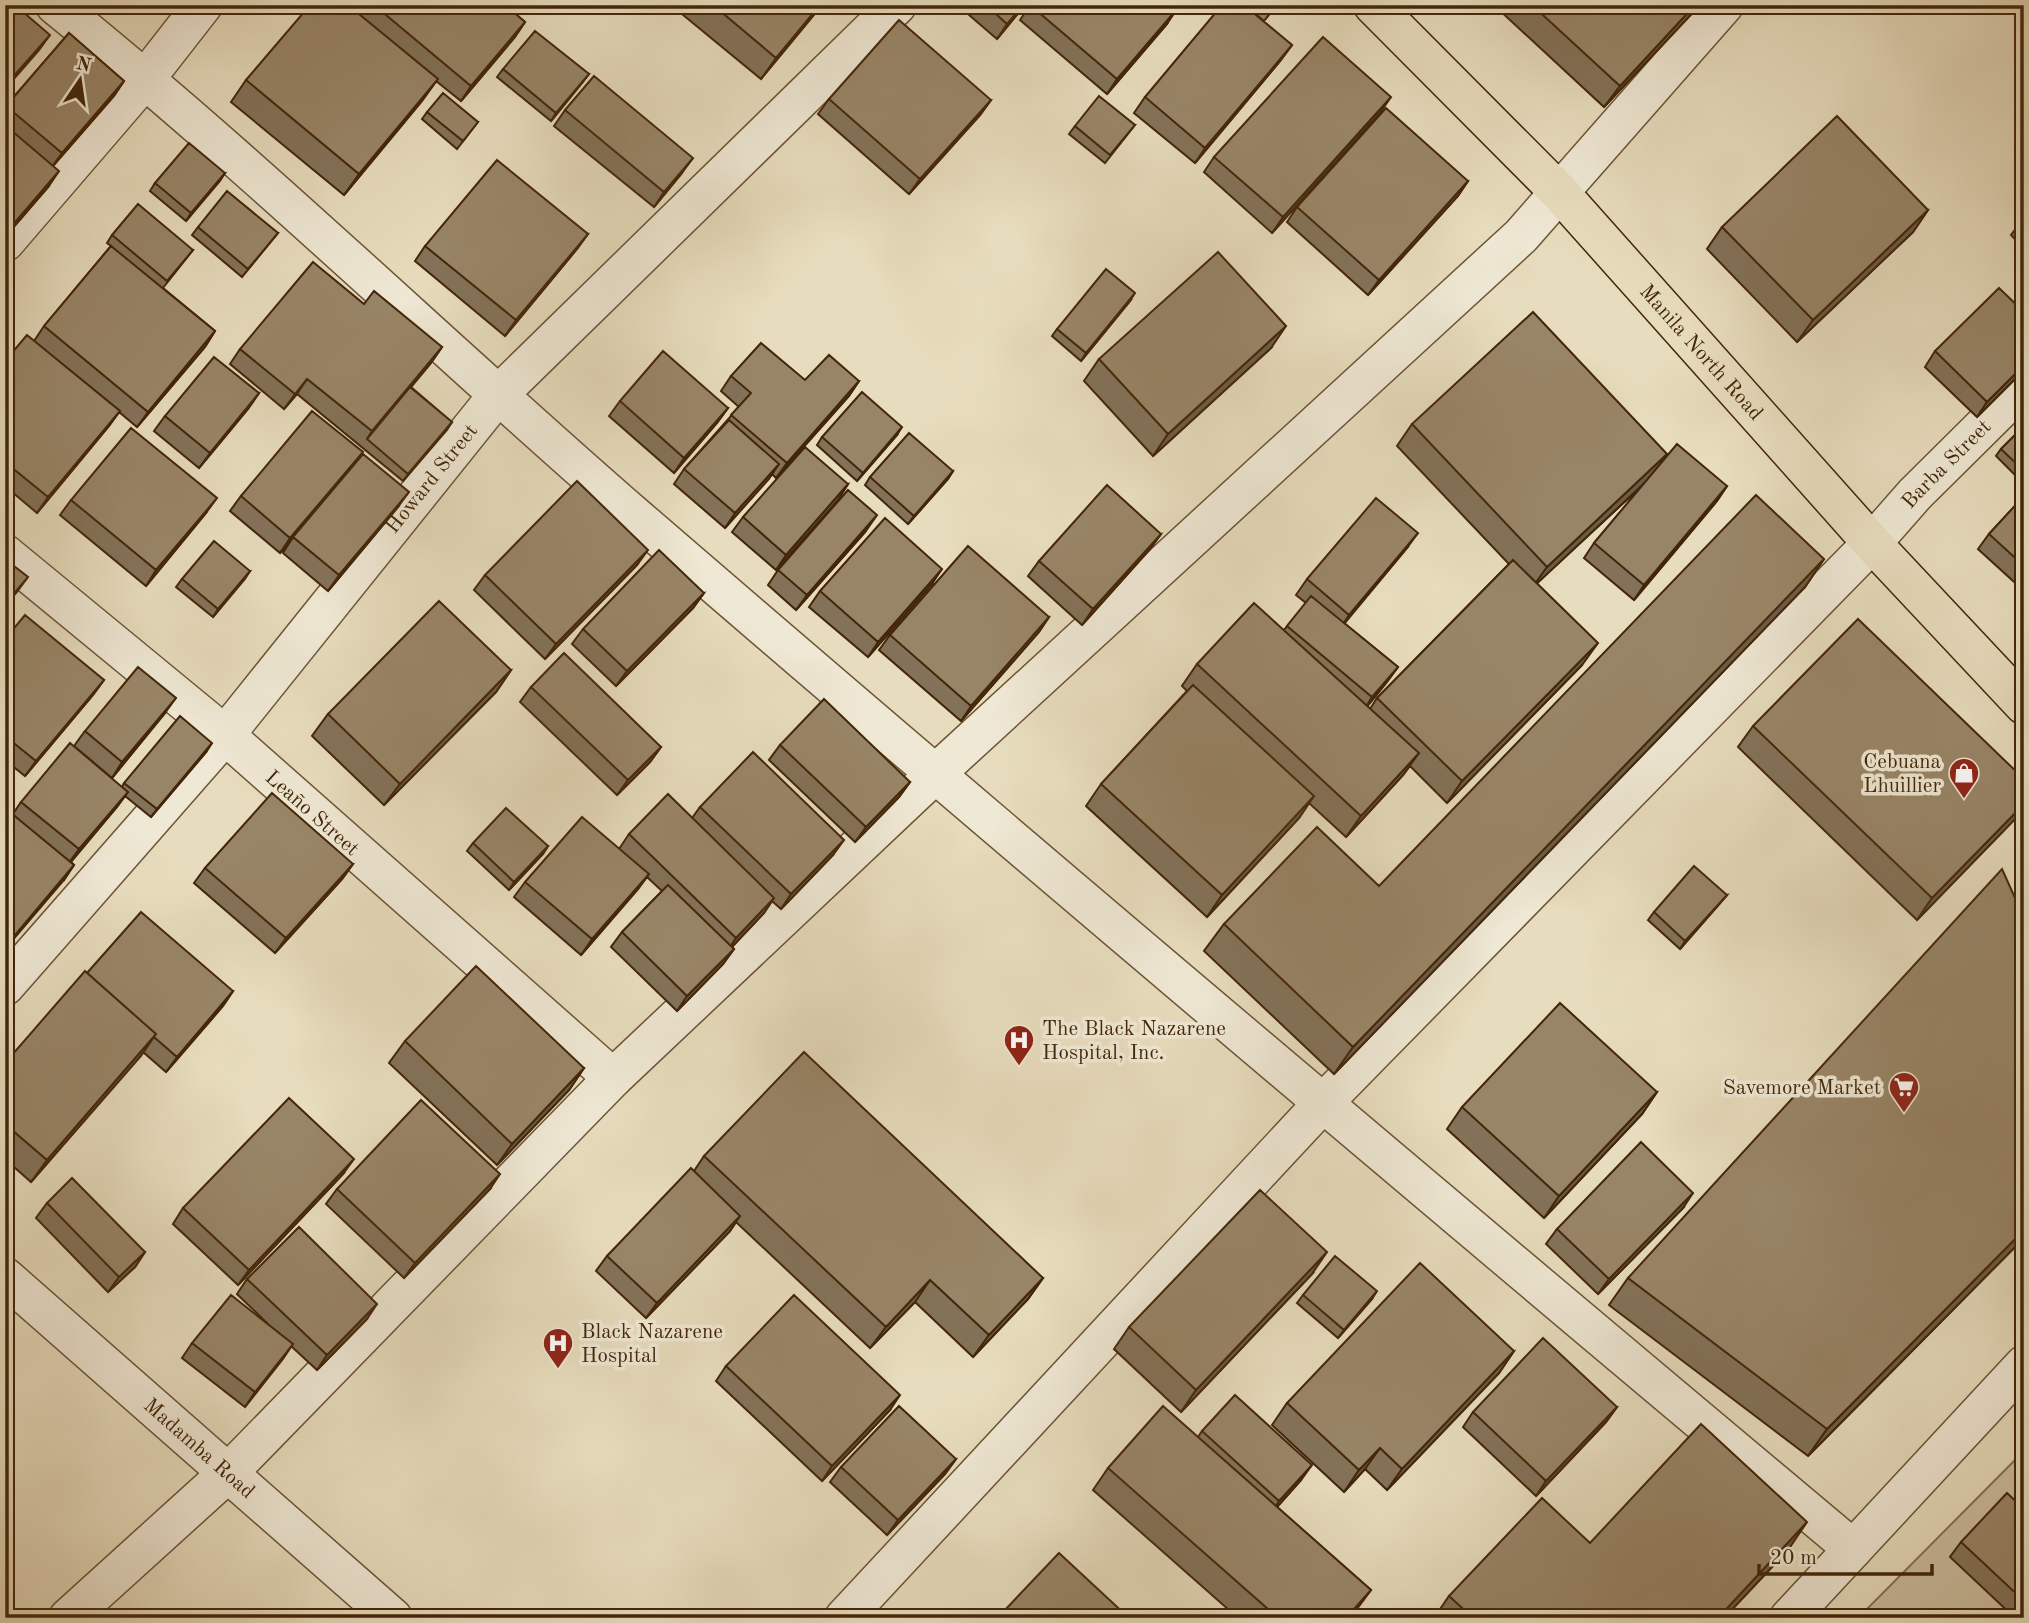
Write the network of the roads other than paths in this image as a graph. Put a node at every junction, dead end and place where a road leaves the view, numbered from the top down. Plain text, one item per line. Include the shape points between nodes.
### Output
1 (55, 5) edge
2 (203, 5) edge
3 (897, 5) edge
4 (1373, 5) edge
5 (1724, 5) edge
6 (146, 78) junction
7 (1560, 193) junction
8 (5, 242) edge
9 (2024, 386) edge
10 (498, 397) junction
11 (1872, 543) junction
12 (5, 554) edge
13 (2024, 705) edge
14 (225, 735) junction
15 (934, 775) junction
16 (5, 986) edge
17 (613, 1079) junction
18 (1322, 1104) junction
19 (5, 1277) edge
20 (2024, 1364) edge
21 (229, 1472) junction
22 (1853, 1549) junction
23 (68, 1618) edge
24 (393, 1618) edge
25 (844, 1618) edge
26 (1789, 1618) edge

1 - 6 street
2 - 6 street
3 - 10 street, Howard Street
4 - 7 highway, Manila North Road
5 - 7 street
6 - 8 street
6 - 10 street
7 - 11 highway, Manila North Road
7 - 15 street via 1521,236
9 - 11 street, Barba Street
10 - 14 street, Howard Street
10 - 15 street
11 - 13 highway, Manila North Road
11 - 18 street, Barba Street
12 - 14 street, Leaño Street
14 - 16 street, Howard Street
14 - 17 street, Leaño Street
15 - 17 street
15 - 18 street
17 - 21 street
18 - 22 street
18 - 25 street, Barba Street
19 - 21 street, Madamba Road
20 - 22 street
21 - 23 street
21 - 24 street, Madamba Road
22 - 26 street

